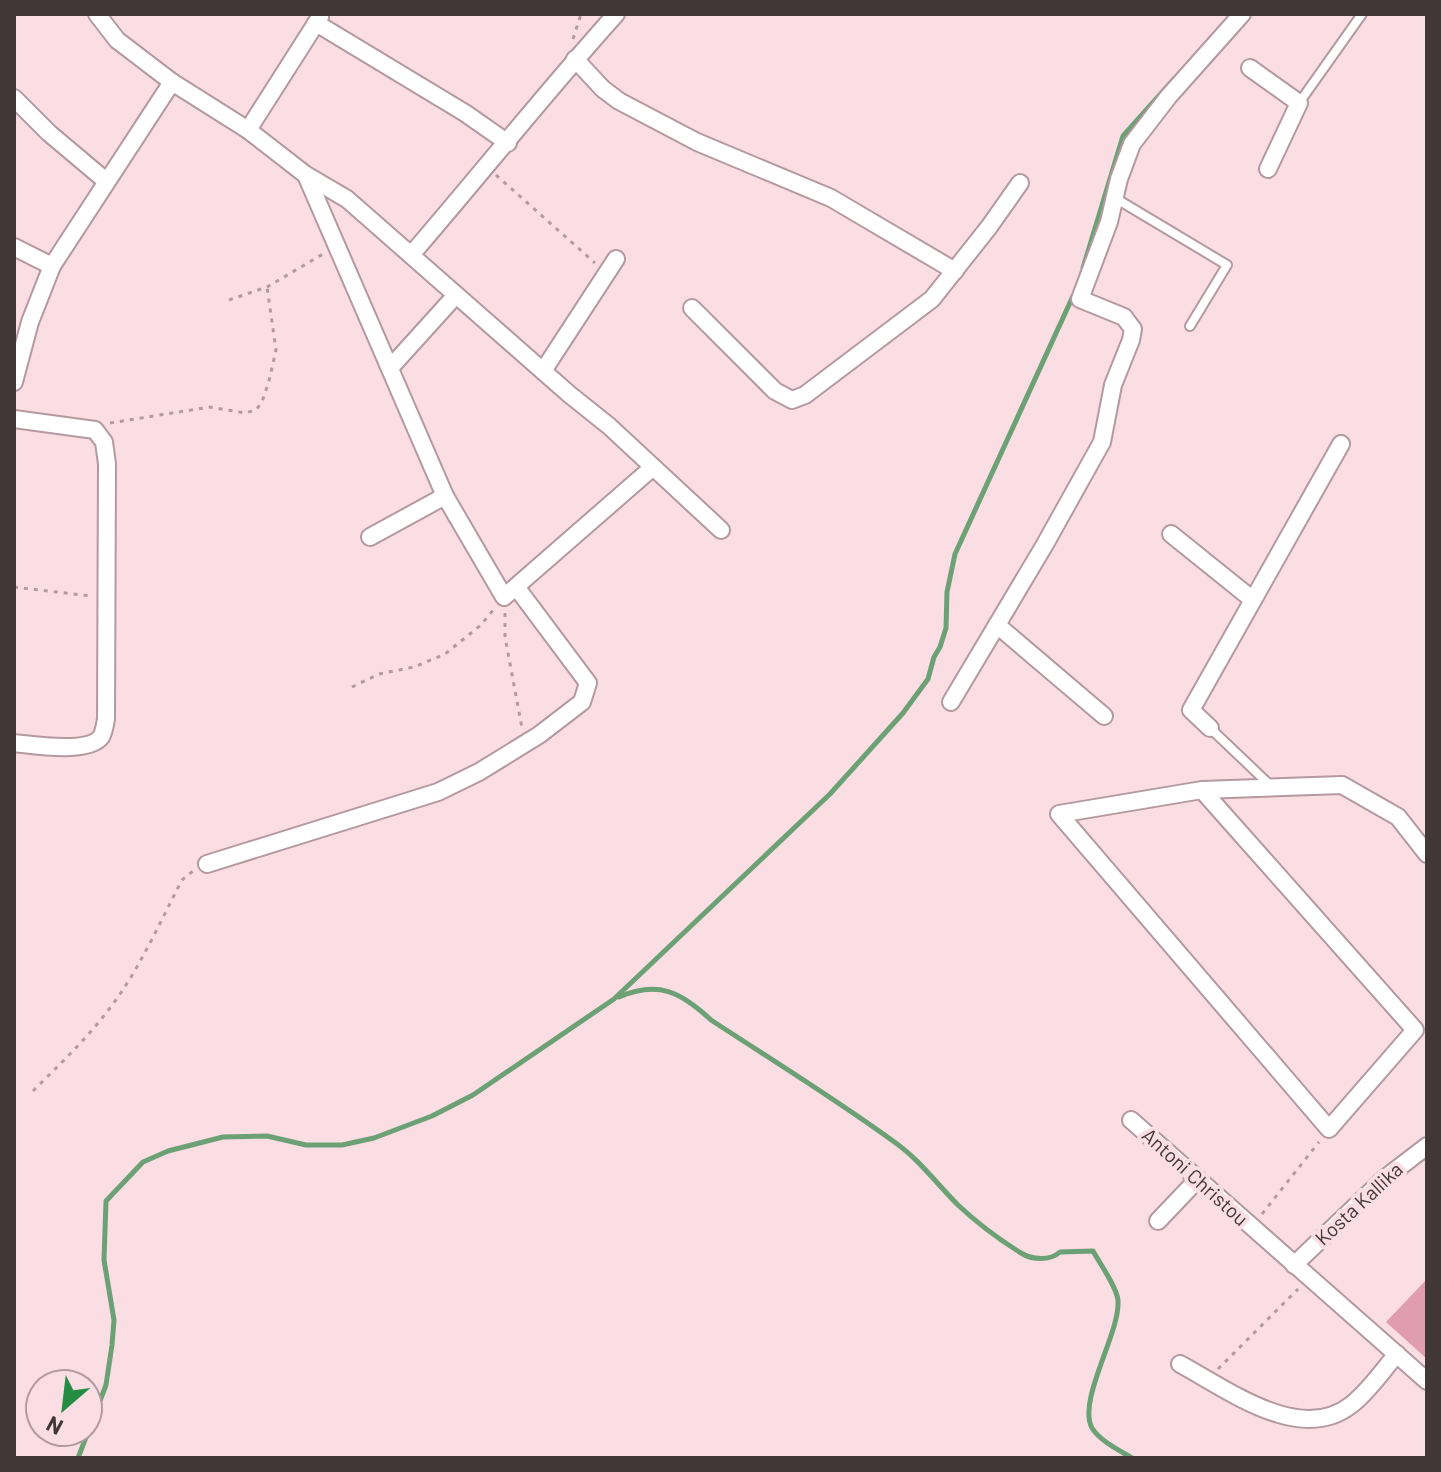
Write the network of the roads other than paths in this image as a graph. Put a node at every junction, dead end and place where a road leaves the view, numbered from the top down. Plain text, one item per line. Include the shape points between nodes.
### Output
1 (97, 14) edge
2 (616, 14) edge
3 (1242, 14) edge
4 (1362, 14) edge
5 (319, 18) edge
6 (575, 59) junction
7 (1250, 68) dead end
8 (172, 82) junction
9 (14, 98) edge
10 (1299, 103) junction
11 (248, 130) junction
12 (508, 143) junction
13 (1268, 169) dead end
14 (306, 175) junction
15 (106, 181) junction
16 (1020, 183) dead end
17 (1115, 198) junction
18 (14, 247) edge
19 (411, 255) junction
20 (52, 266) junction
21 (611, 266) road end
22 (955, 271) junction
23 (456, 295) junction
24 (692, 308) dead end
25 (1190, 326) dead end
26 (390, 368) junction
27 (543, 371) junction
28 (14, 382) edge
29 (14, 419) edge
30 (1341, 444) dead end
31 (652, 468) junction
32 (445, 496) junction
33 (721, 530) dead end
34 (1171, 534) dead end
35 (370, 537) dead end
36 (511, 593) junction
37 (1253, 600) junction
38 (997, 625) junction
39 (951, 702) dead end
40 (1104, 716) dead end
41 (1210, 728) joint
42 (14, 743) edge
43 (1273, 787) junction
44 (1202, 790) junction
45 (1427, 854) edge
46 (207, 864) road end
47 (1131, 1120) dead end
48 (1427, 1146) edge
49 (1197, 1180) junction
50 (1158, 1221) dead end
51 (1294, 1265) junction
52 (1397, 1354) junction
53 (1180, 1364) dead end
54 (1427, 1381) edge

1 - 8 street via 117,40
2 - 6 street
3 - 17 street via 1144,126 1127,155
4 - 10 lane
5 - 11 street
5 - 12 street
6 - 12 street
6 - 22 street via 619,101 697,142 831,198
7 - 10 street
8 - 11 street
8 - 15 street
9 - 15 street
10 - 13 street
11 - 14 street
12 - 19 street
14 - 19 street via 347,199
14 - 26 street
15 - 20 street
16 - 22 street
17 - 25 lane via 1227,265
17 - 38 street via 1080,299 1124,317 1133,334 1113,385 1102,442
18 - 20 street
19 - 23 street
20 - 28 street
21 - 27 street
22 - 24 street via 925,305 792,400 775,391
23 - 26 street
23 - 27 street
26 - 32 street
27 - 31 street
29 - 42 street via 95,430 104,442 107,464 106,719 100,738 81,747
30 - 37 street
31 - 33 street
31 - 36 street
32 - 35 street
32 - 36 street
34 - 37 street
36 - 46 street via 588,683 582,702 525,744 438,792
37 - 41 street via 1191,710
38 - 39 street
38 - 40 street
41 - 43 lane
43 - 44 street
43 - 45 street via 1342,785 1398,817
44 - 44 street via 1415,1030 1329,1129 1059,814
47 - 49 street, Antoni Christou
48 - 51 street, Kosta Kallika via 1384,1179
49 - 50 street
49 - 51 street, Antoni Christou
51 - 52 street, Antoni Christou
52 - 53 street via 1350,1406 1321,1418 1300,1419 1281,1415
52 - 54 street, Antoni Christou

